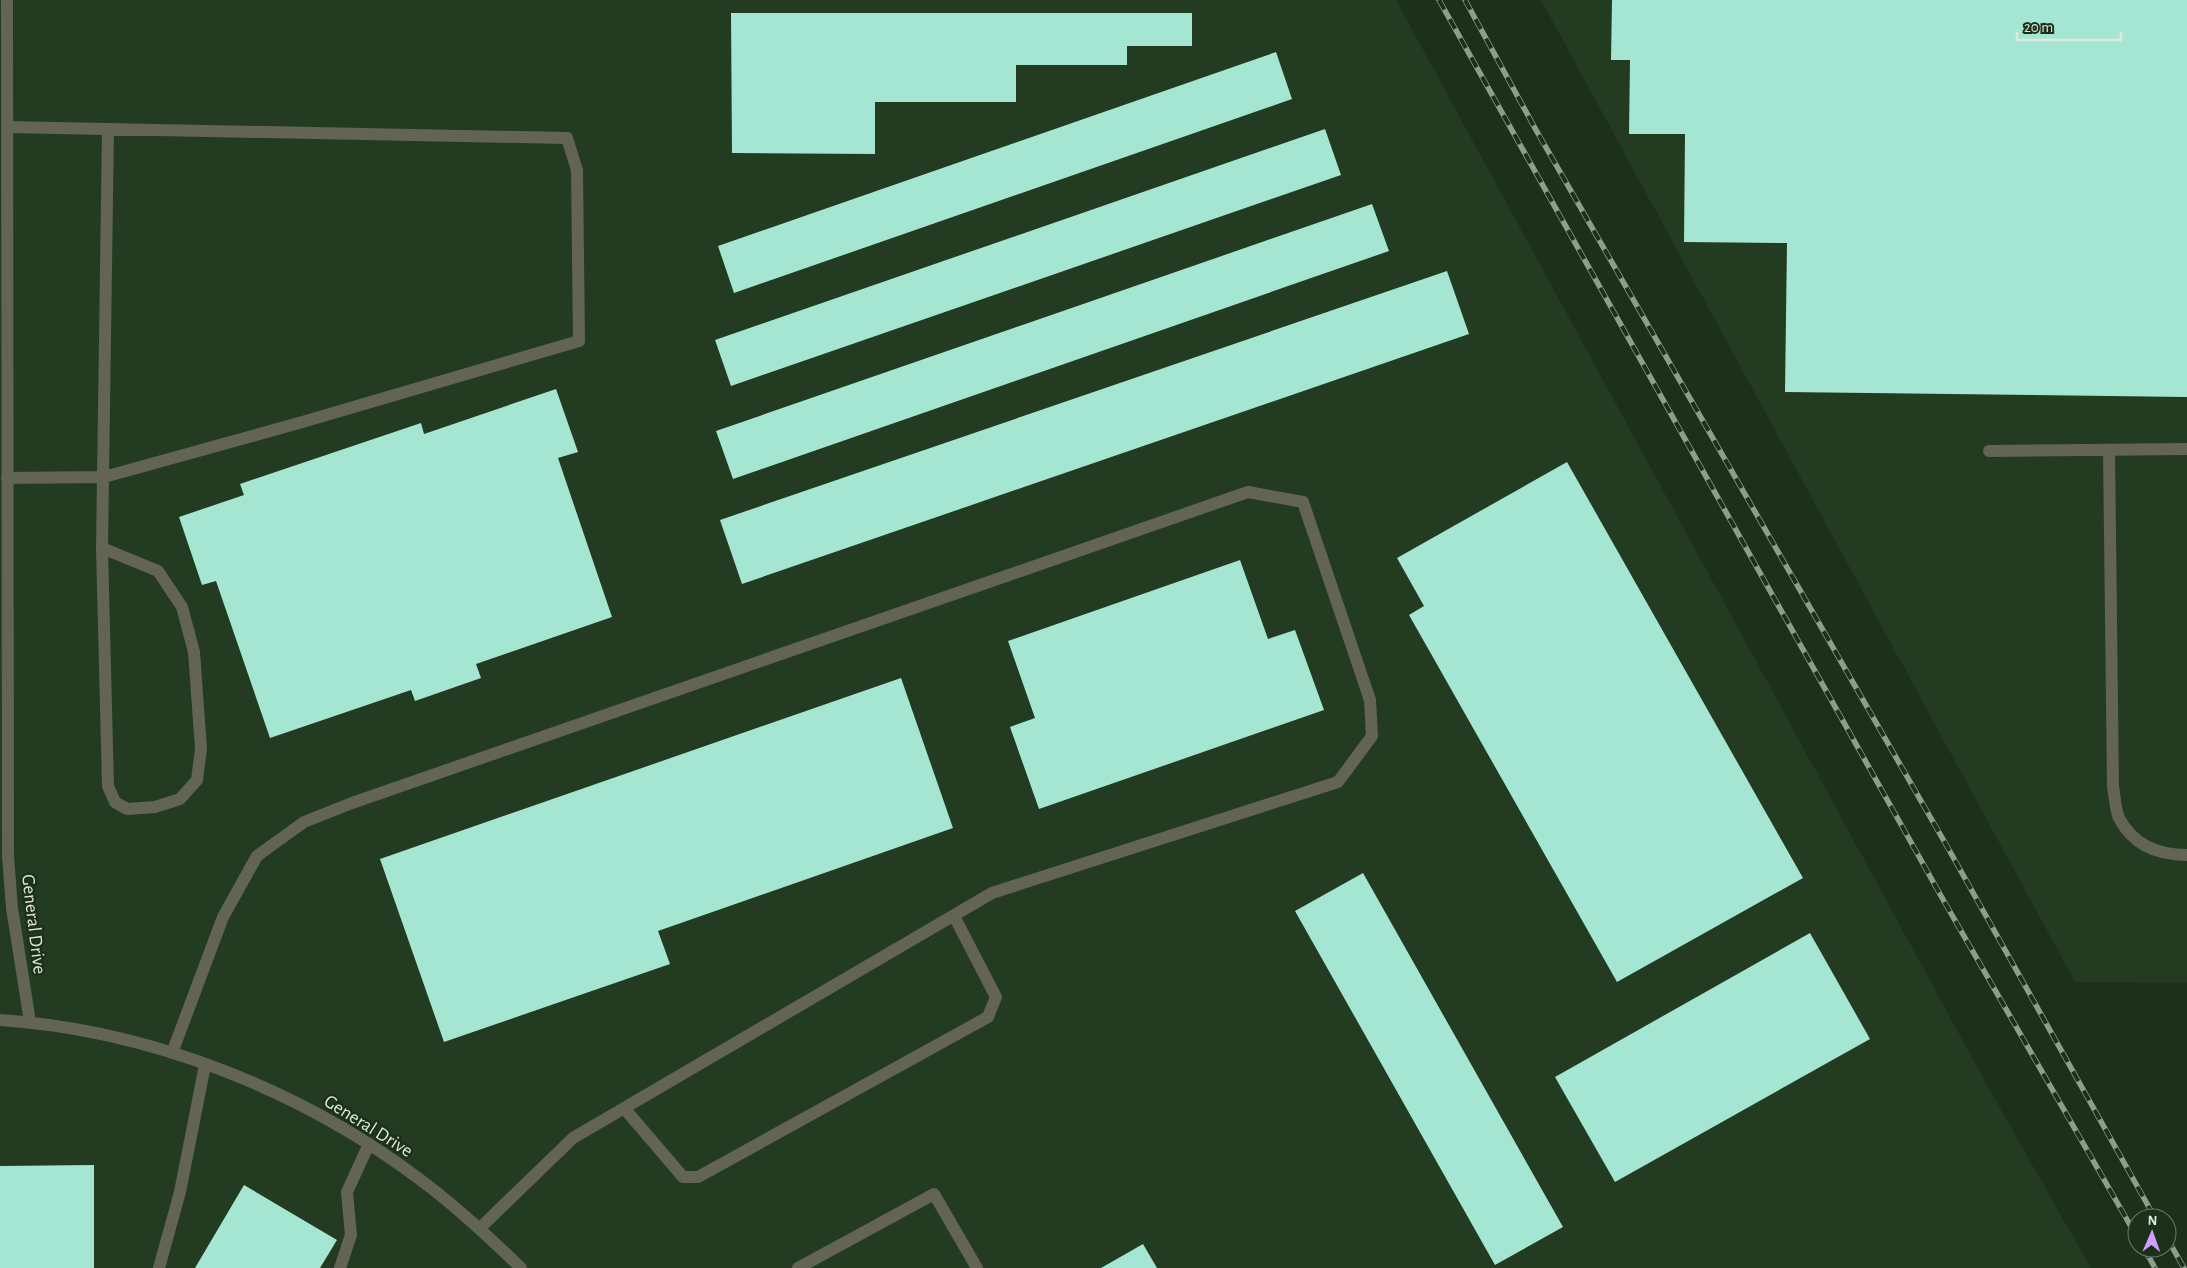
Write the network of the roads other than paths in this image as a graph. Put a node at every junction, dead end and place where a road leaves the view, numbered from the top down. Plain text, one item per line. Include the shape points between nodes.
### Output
1 (0, 0) edge
2 (7, 0) edge
3 (7, 127) junction
4 (108, 129) junction
5 (4, 325) edge
6 (2187, 449) edge
7 (2109, 450) junction
8 (1989, 451) dead end
9 (104, 476) junction
10 (7, 478) junction
11 (102, 548) junction
12 (4, 664) edge
13 (2187, 855) edge
14 (954, 916) junction
15 (0, 1020) edge
16 (30, 1022) junction
17 (172, 1053) junction
18 (205, 1065) junction
19 (624, 1108) junction
20 (369, 1144) junction
21 (480, 1228) junction
22 (158, 1268) edge
23 (340, 1268) edge
24 (521, 1268) edge
25 (798, 1268) edge
26 (977, 1268) edge

1 - 2 street
2 - 3 street, General Drive
3 - 4 street
3 - 5 street, General Drive
4 - 9 street
4 - 9 street via 568,138 577,170 579,341
5 - 10 street, General Drive
6 - 7 street
7 - 8 street
7 - 13 street via 2113,787 2118,816 2130,833 2148,848
9 - 10 street
9 - 11 street
10 - 12 street, General Drive
11 - 11 street via 108,786 115,802 127,809 154,808 180,799 197,780 201,749 194,652 182,606 158,571
12 - 16 street, General Drive via 12,908
14 - 17 street via 992,894 1338,782 1372,736 1370,700 1303,502 1248,492 304,822 257,856 223,917
14 - 19 street
14 - 19 street via 996,997 988,1017 698,1177 683,1177
15 - 16 street
16 - 17 street, General Drive via 94,1032
17 - 18 street, General Drive
18 - 20 street, General Drive via 294,1101
18 - 22 street via 180,1192
19 - 21 street via 573,1138
20 - 21 street, General Drive via 421,1180
20 - 23 street via 347,1192 351,1235
21 - 24 street, General Drive
25 - 26 street via 934,1194

